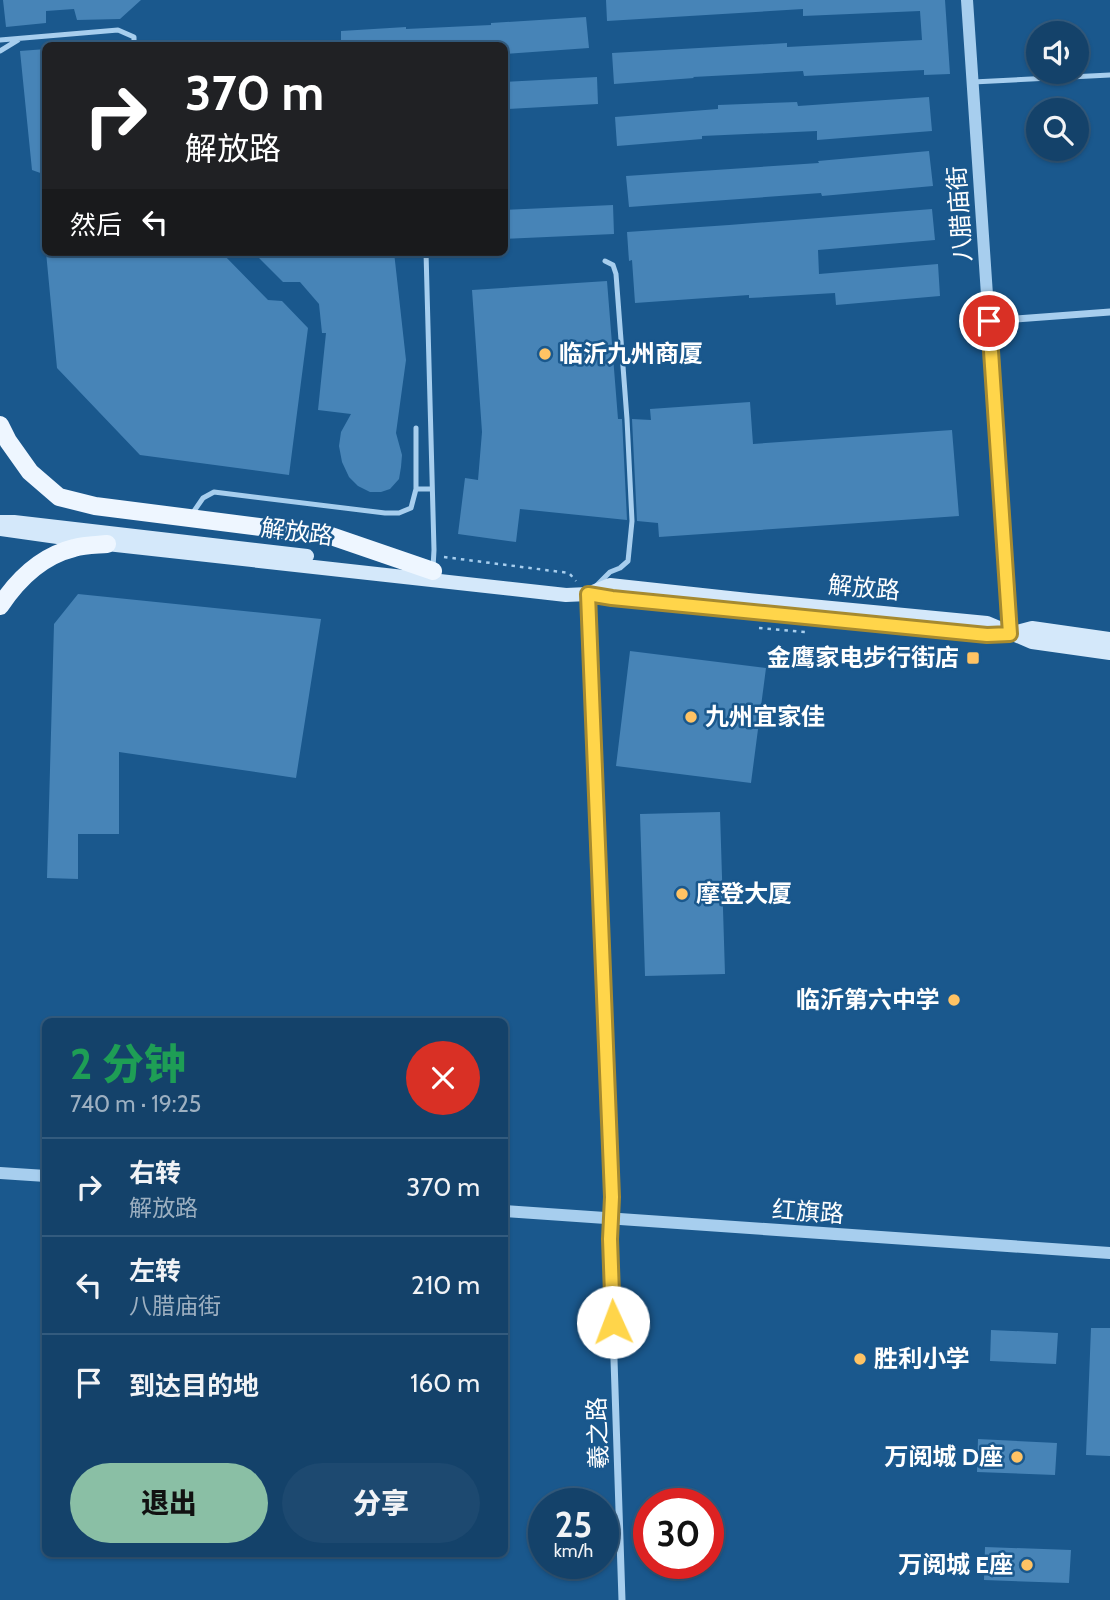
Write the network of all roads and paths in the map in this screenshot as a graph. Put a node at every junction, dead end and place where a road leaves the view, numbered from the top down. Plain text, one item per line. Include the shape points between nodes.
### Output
1 (967, 0) edge
2 (21, 38) junction
3 (0, 40) edge
4 (134, 42) edge
5 (0, 51) edge
6 (1110, 75) edge
7 (972, 82) junction
8 (426, 256) edge
9 (605, 261) dead end
10 (1110, 312) edge
11 (989, 321) junction
12 (0, 425) edge
13 (416, 428) dead end
14 (416, 489) junction
15 (432, 489) junction
16 (190, 518) junction
17 (0, 522) edge
18 (0, 529) edge
19 (107, 544) junction
20 (434, 563) junction
21 (588, 594) junction
22 (0, 606) edge
23 (1010, 634) junction
24 (1110, 639) edge
25 (1110, 653) edge
26 (0, 1173) edge
27 (42, 1176) edge
28 (508, 1211) edge
29 (610, 1219) junction
30 (1110, 1253) edge
31 (622, 1600) edge

1 - 7 street, 八腊庙街
2 - 3 lane
2 - 4 lane via 118,30 134,37
2 - 5 lane
6 - 7 lane
7 - 11 street, 八腊庙街
8 - 15 lane
9 - 21 lane via 616,274 632,520 628,561
10 - 11 street
11 - 23 street, 八腊庙街
12 - 16 main road via 30,472 59,497
13 - 14 lane
14 - 15 lane
14 - 16 lane via 411,508 400,513 214,492 203,498
15 - 20 lane
16 - 20 main road via 331,536
17 - 20 main road, 解放路
18 - 19 main road, 解放路
19 - 21 main road, 解放路
19 - 22 main road via 73,548 50,557 32,568
20 - 21 main road, 解放路 via 567,586
20 - 21 path via 569,573
21 - 23 main road, 解放路 via 610,585 987,623
21 - 29 street, 羲之路
23 - 24 main road, 解放路 via 1032,628
23 - 25 main road, 解放路 via 1032,642
26 - 27 street
28 - 29 street, 红旗路
29 - 30 street, 红旗路
29 - 31 street, 羲之路

